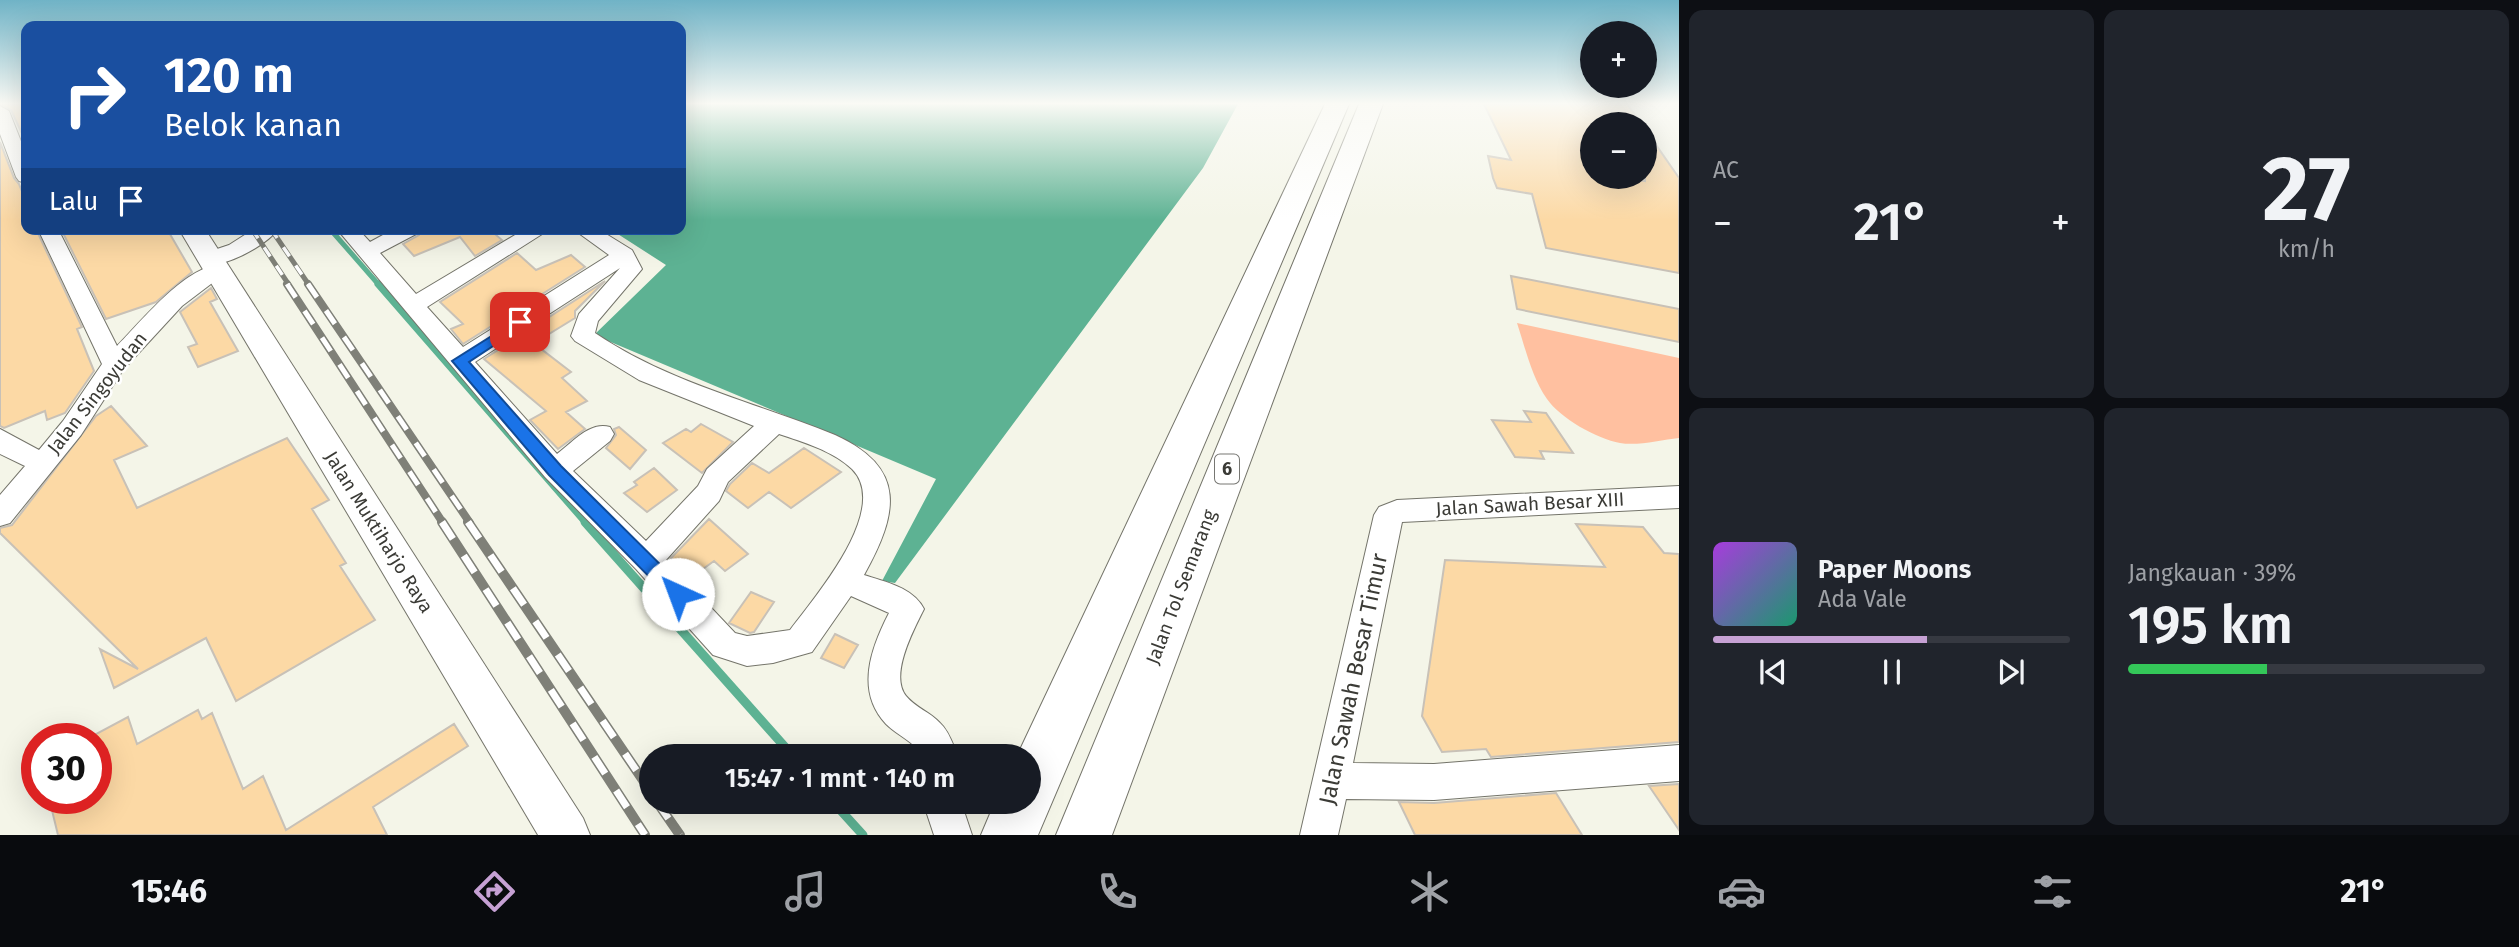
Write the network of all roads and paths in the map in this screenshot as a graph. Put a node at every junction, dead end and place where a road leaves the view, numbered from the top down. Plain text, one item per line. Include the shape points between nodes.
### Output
1 (1320, 143) edge
2 (1356, 143) edge
3 (51, 235) edge
4 (259, 235) edge
5 (352, 235) edge
6 (399, 235) edge
7 (530, 235) edge
8 (592, 235) edge
9 (366, 252) junction
10 (206, 253) edge
11 (624, 255) junction
12 (412, 306) junction
13 (459, 361) junction
14 (114, 365) junction
15 (774, 422) junction
16 (601, 434) dead end
17 (0, 439) edge
18 (43, 462) junction
19 (555, 470) junction
20 (1679, 497) edge
21 (0, 515) edge
22 (1386, 522) joint
23 (647, 560) junction
24 (867, 589) junction
25 (898, 713) joint
26 (935, 744) edge
27 (1041, 763) edge
28 (1679, 763) edge
29 (1333, 781) junction
30 (945, 814) edge
31 (1019, 814) edge
32 (566, 835) edge
33 (953, 835) edge
34 (1009, 835) edge
35 (1084, 835) edge
36 (1319, 835) edge

1 - 27 highway
2 - 35 highway, Jalan Tol Semarang / 6
3 - 14 street
4 - 10 street, Jalan Singoyudan via 237,250
5 - 9 street
6 - 9 street
7 - 12 street
8 - 11 street
9 - 12 street
10 - 14 street, Jalan Singoyudan via 194,284
10 - 32 street, Jalan Muktiharjo Raya
11 - 13 street
11 - 15 street via 631,269 587,319 583,336 617,358 698,396
12 - 13 street
13 - 19 street
14 - 18 street, Jalan Singoyudan
15 - 23 street via 717,476 709,493
15 - 24 street via 829,443 861,461 870,476 876,498
16 - 19 street
17 - 18 street, Jalan Singoyudan via 14,451
18 - 21 street, Jalan Singoyudan
19 - 23 street
20 - 22 street, Jalan Sawah Besar XIII via 1397,511
22 - 29 street, Jalan Sawah Besar Timur
23 - 24 street via 725,645 747,650 800,642
24 - 25 street via 908,609 883,683 886,698
25 - 26 street
28 - 29 street via 1434,782
29 - 36 street, Jalan Sawah Besar Timur
30 - 33 street
31 - 34 highway

